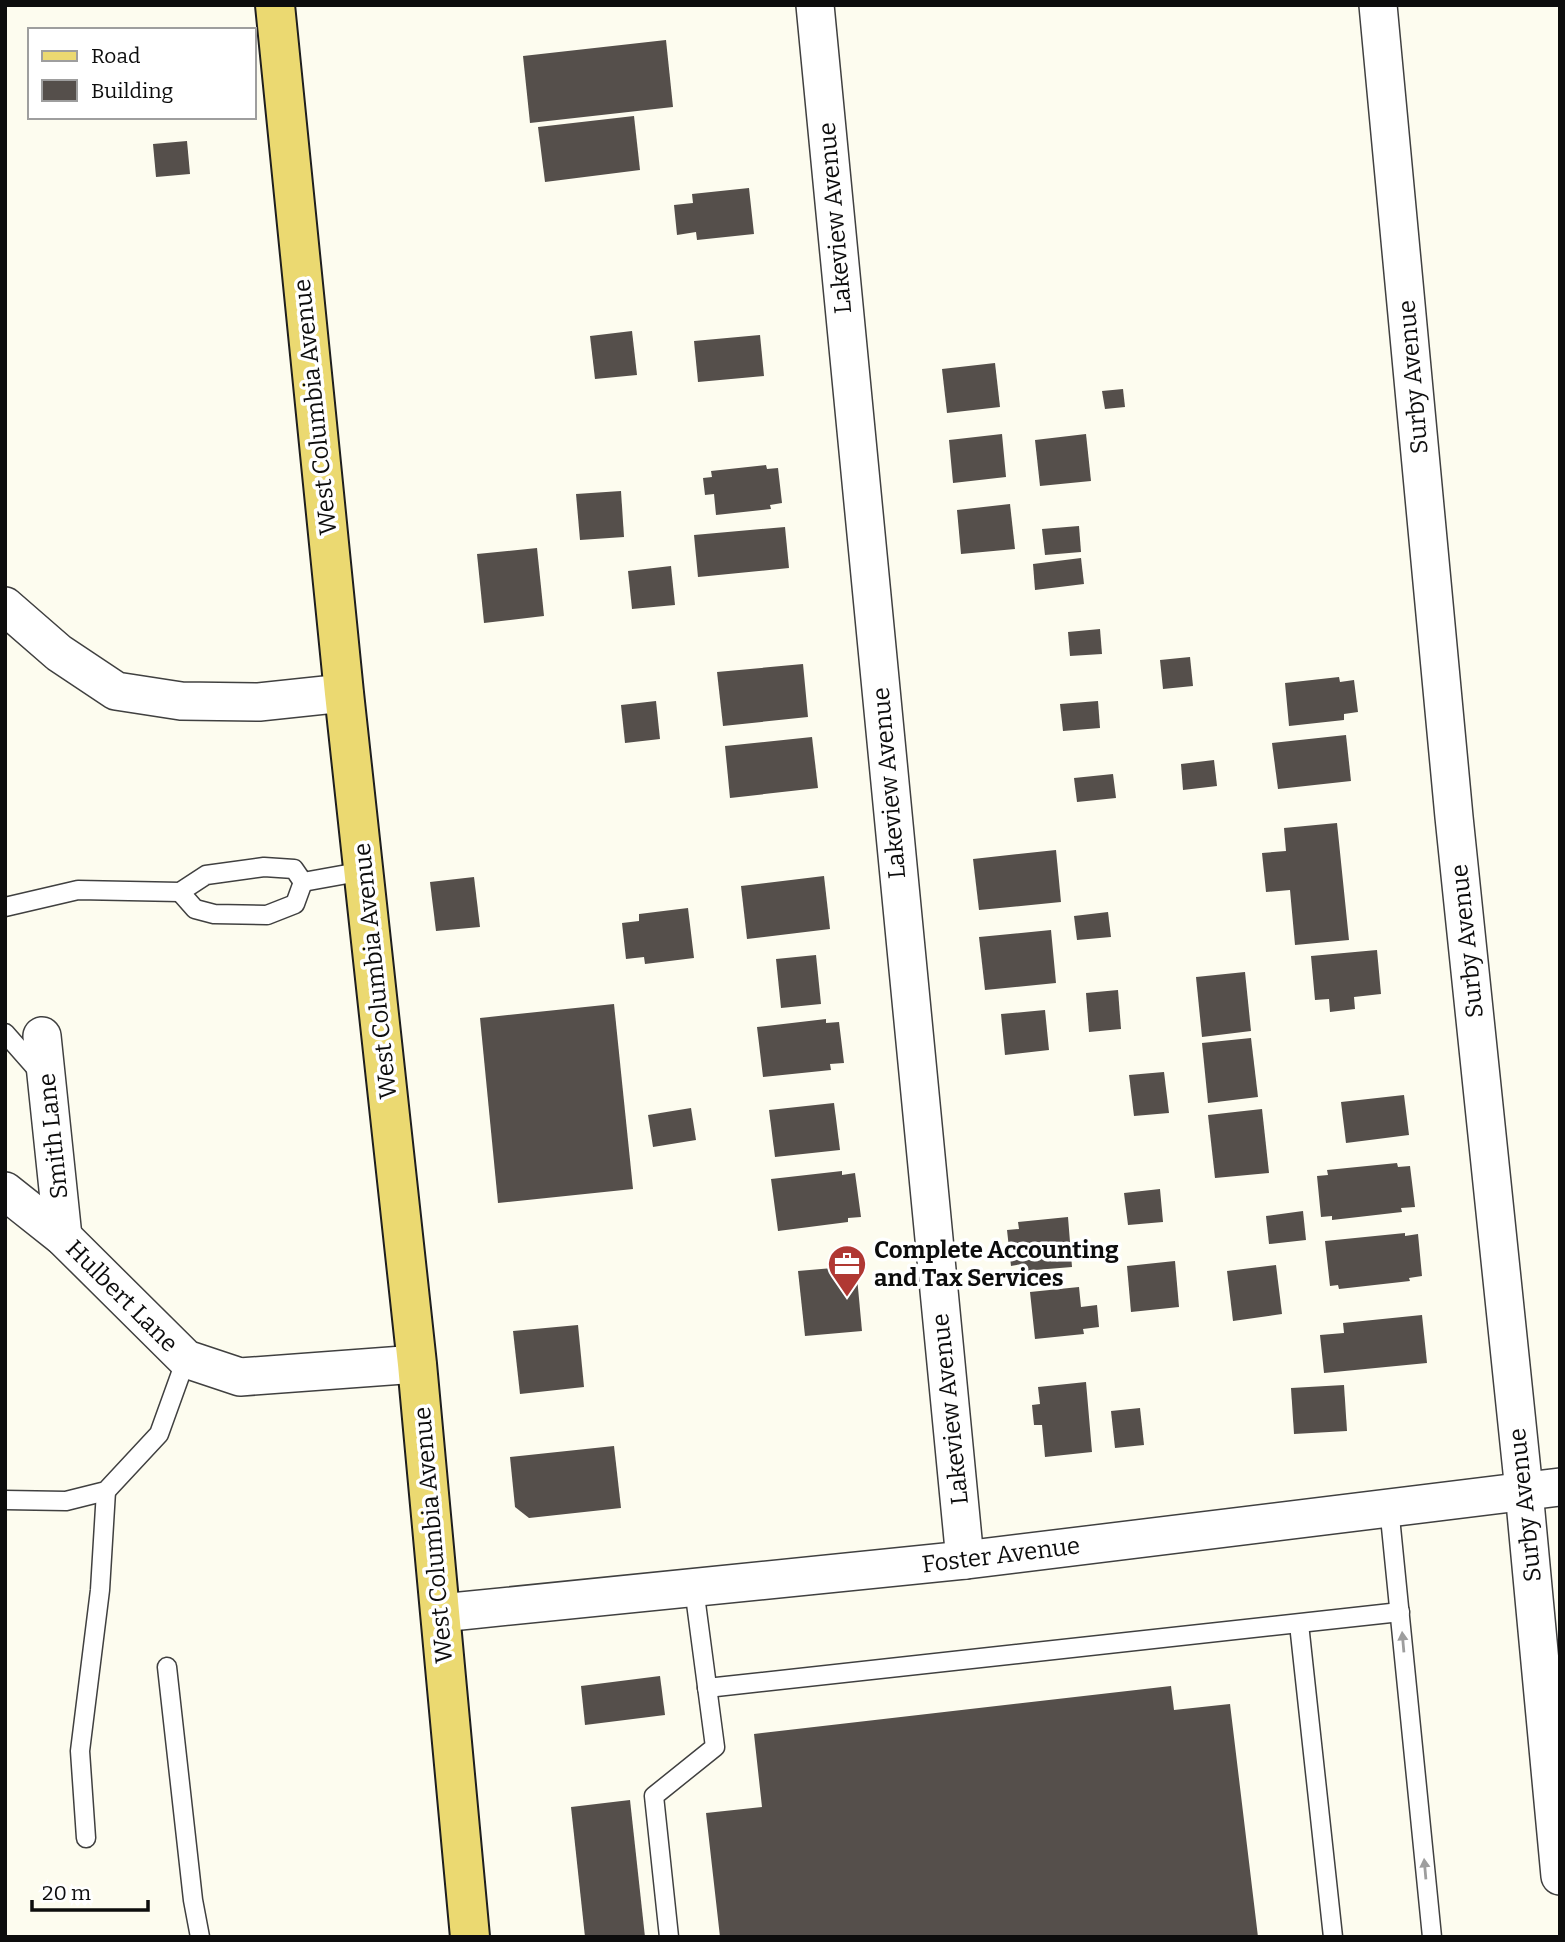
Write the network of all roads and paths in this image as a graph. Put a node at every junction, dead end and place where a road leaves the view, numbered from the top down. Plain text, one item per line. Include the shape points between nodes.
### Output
1 (275, 5) edge
2 (815, 5) edge
3 (1378, 5) edge
4 (5, 606) edge
5 (344, 694) junction
6 (364, 871) junction
7 (303, 882) junction
8 (180, 892) junction
9 (5, 907) edge
10 (5, 1033) edge
11 (42, 1035) dead end
12 (47, 1082) junction
13 (5, 1191) edge
14 (63, 1237) junction
15 (186, 1359) junction
16 (418, 1364) junction
17 (1560, 1487) edge
18 (106, 1491) junction
19 (1524, 1491) junction
20 (5, 1500) edge
21 (1390, 1507) junction
22 (965, 1560) junction
23 (694, 1588) junction
24 (1400, 1612) junction
25 (441, 1613) junction
26 (1299, 1624) junction
27 (167, 1667) dead end
28 (707, 1688) junction
29 (86, 1838) dead end
30 (1560, 1876) edge
31 (200, 1937) edge
32 (470, 1937) edge
33 (669, 1937) edge
34 (1333, 1937) edge
35 (1432, 1937) edge

1 - 5 main road, West Columbia Avenue
2 - 22 street, Lakeview Avenue
3 - 19 street, Surby Avenue via 1454,817
4 - 5 street via 59,653 116,691 181,701 259,702
5 - 6 main road, West Columbia Avenue
6 - 7 lane
6 - 16 main road, West Columbia Avenue
7 - 8 lane via 294,869 264,867 206,875
7 - 8 lane via 295,904 267,915 204,912
8 - 9 lane via 78,890
10 - 12 lane
11 - 12 street, Smith Lane
12 - 14 street, Smith Lane
13 - 14 street, Hulbert Lane
14 - 15 street, Hulbert Lane
15 - 16 street, Hulbert Lane via 240,1377
15 - 18 lane via 159,1434
16 - 25 main road, West Columbia Avenue
17 - 19 street, Foster Avenue
18 - 20 lane via 66,1501
18 - 29 lane via 100,1590 80,1751
19 - 21 street, Foster Avenue
19 - 30 street, Surby Avenue
21 - 22 street, Foster Avenue
21 - 24 lane
22 - 23 street, Foster Avenue
23 - 25 street, Foster Avenue
23 - 28 lane
24 - 26 lane
35 -> 24 lane
25 - 32 main road, West Columbia Avenue
26 - 28 lane
26 - 34 lane
27 - 31 lane
28 - 33 lane via 715,1747 654,1796

